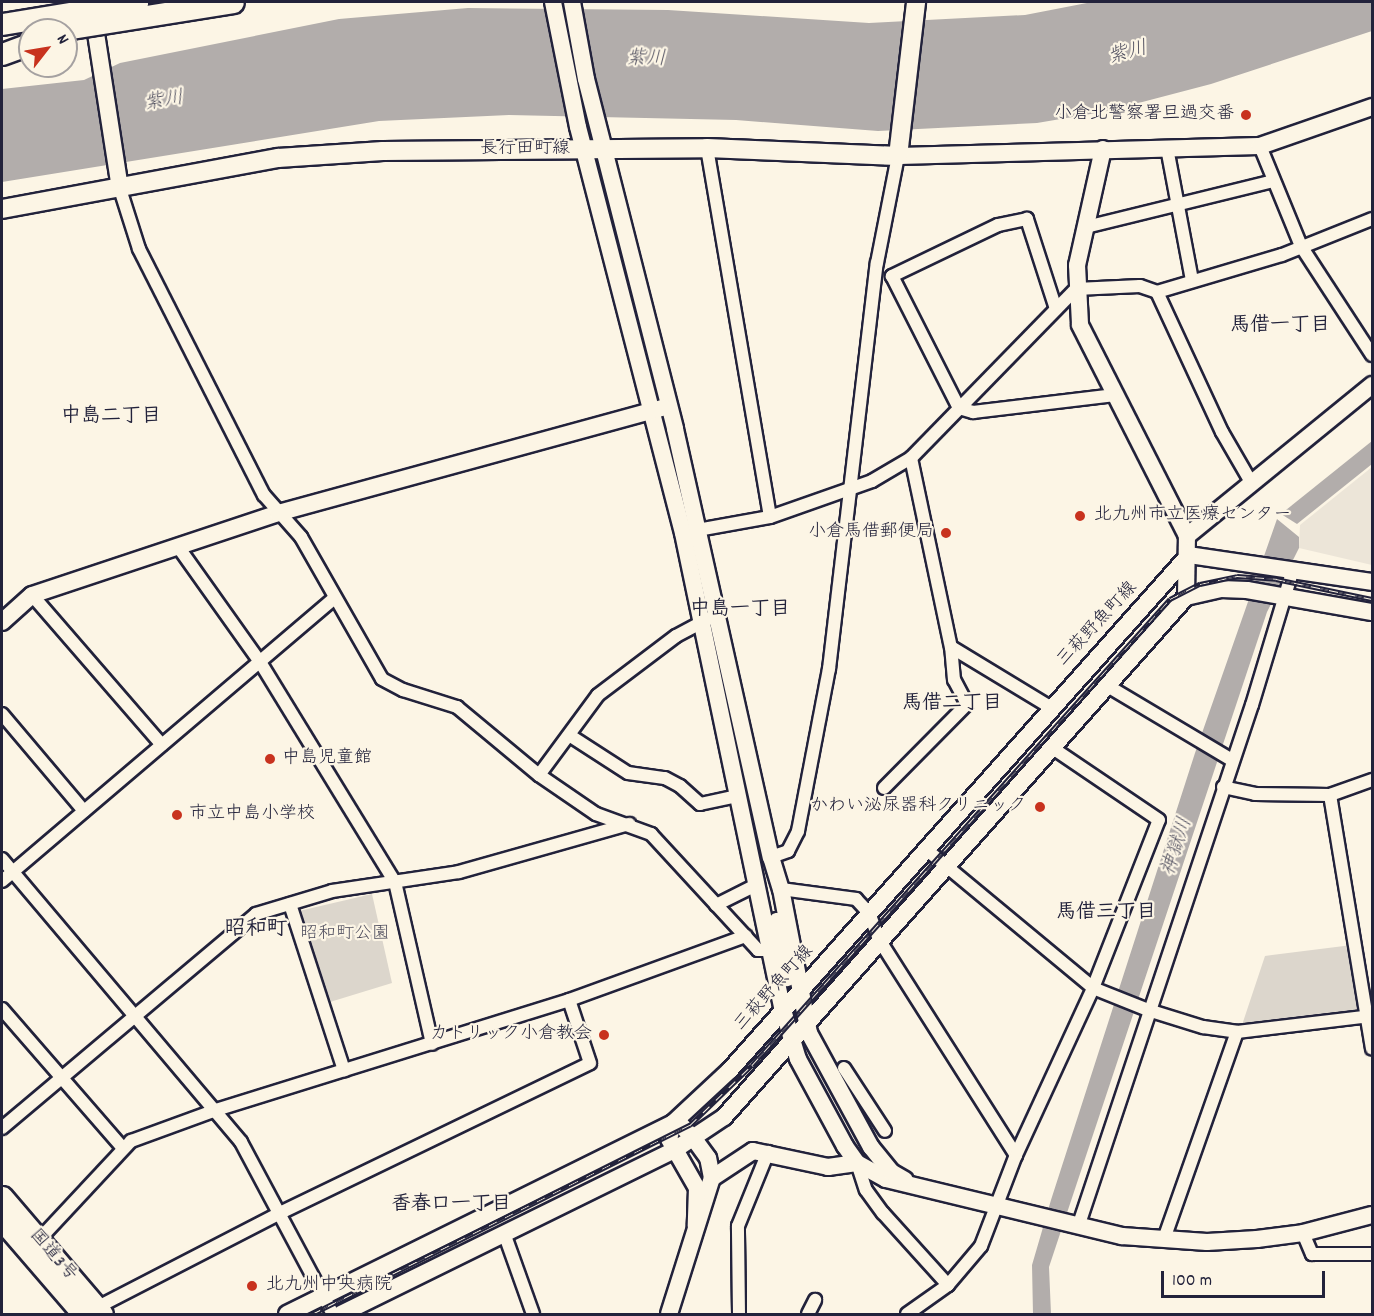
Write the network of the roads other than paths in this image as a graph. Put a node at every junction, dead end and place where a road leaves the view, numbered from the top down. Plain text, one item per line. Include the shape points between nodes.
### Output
1 (51, 2) edge
2 (137, 2) edge
3 (147, 2) edge
4 (196, 2) edge
5 (233, 2) edge
6 (553, 2) edge
7 (572, 2) edge
8 (916, 2) edge
9 (2, 11) edge
10 (93, 14) edge
11 (2, 24) edge
12 (78, 25) edge
13 (78, 27) edge
14 (2, 31) edge
15 (18, 39) edge
16 (2, 42) edge
17 (18, 48) edge
18 (2, 54) edge
19 (1372, 107) edge
20 (1260, 146) junction
21 (707, 147) junction
22 (1167, 148) junction
23 (1103, 149) junction
24 (585, 150) junction
25 (606, 150) junction
26 (898, 156) junction
27 (119, 181) junction
28 (1273, 181) junction
29 (1178, 207) junction
30 (2, 209) edge
31 (1372, 219) edge
32 (1086, 227) junction
33 (1302, 246) junction
34 (877, 263) junction
35 (892, 276) junction
36 (1192, 280) junction
37 (1076, 289) junction
38 (1157, 291) junction
39 (1056, 309) junction
40 (1372, 355) edge
41 (1372, 385) edge
42 (1115, 395) junction
43 (662, 408) junction
44 (959, 408) junction
45 (911, 458) junction
46 (1251, 482) junction
47 (849, 490) junction
48 (278, 513) junction
49 (770, 517) junction
50 (691, 531) junction
51 (1187, 536) junction
52 (179, 548) junction
53 (1189, 555) junction
54 (1293, 569) junction
55 (1372, 582) edge
56 (1287, 594) junction
57 (32, 595) junction
58 (1186, 597) junction
59 (334, 598) junction
60 (1372, 612) edge
61 (709, 619) junction
62 (2, 622) edge
63 (951, 647) junction
64 (260, 662) junction
65 (1106, 685) junction
66 (1050, 707) junction
67 (2, 714) edge
68 (568, 735) junction
69 (162, 745) junction
70 (1051, 747) junction
71 (1232, 760) junction
72 (539, 775) junction
73 (1372, 780) edge
74 (1223, 787) junction
75 (884, 788) dead end
76 (1330, 795) junction
77 (739, 796) junction
78 (84, 811) junction
79 (629, 825) junction
80 (927, 850) junction
81 (771, 857) junction
82 (2, 859) edge
83 (946, 866) junction
84 (12, 872) junction
85 (2, 881) edge
86 (395, 882) junction
87 (756, 885) junction
88 (781, 889) junction
89 (290, 904) junction
90 (716, 905) junction
91 (869, 913) junction
92 (746, 936) junction
93 (880, 941) junction
94 (794, 949) junction
95 (770, 950) junction
96 (836, 950) junction
97 (1093, 988) junction
98 (568, 1000) junction
99 (791, 1001) junction
100 (2, 1010) edge
101 (1148, 1010) junction
102 (134, 1017) junction
103 (1370, 1017) edge
104 (1237, 1032) junction
105 (799, 1034) junction
106 (432, 1044) junction
107 (1372, 1049) edge
108 (817, 1052) junction
109 (772, 1065) junction
110 (344, 1070) junction
111 (843, 1078) junction
112 (60, 1079) junction
113 (742, 1099) junction
114 (216, 1110) junction
115 (673, 1123) junction
116 (2, 1128) edge
117 (885, 1131) dead end
118 (694, 1139) junction
119 (122, 1147) junction
120 (675, 1149) junction
121 (768, 1152) junction
122 (1016, 1155) junction
123 (708, 1158) junction
124 (857, 1163) junction
125 (712, 1178) junction
126 (911, 1184) junction
127 (2, 1197) edge
128 (998, 1207) junction
129 (280, 1213) junction
130 (1372, 1215) edge
131 (2, 1220) edge
132 (696, 1226) junction
133 (1073, 1226) junction
134 (504, 1233) junction
135 (1303, 1233) junction
136 (1164, 1239) junction
137 (33, 1245) junction
138 (1372, 1254) edge
139 (948, 1285) junction
140 (324, 1296) junction
141 (815, 1299) dead end
142 (94, 1312) edge
143 (287, 1314) edge
144 (333, 1314) edge
145 (341, 1314) edge
146 (533, 1314) edge
147 (669, 1314) edge
148 (739, 1314) edge
149 (808, 1314) edge
150 (907, 1314) edge

1 - 9 highway
2 - 11 highway, bridge
3 - 10 street
4 - 10 street via 162,15
5 - 13 highway, bridge
6 - 24 street
7 - 25 street
8 - 26 main road
10 - 12 street
10 - 14 street
10 - 27 street
15 - 16 highway
17 - 18 highway
19 - 20 street
20 - 22 street
20 - 28 street
21 - 25 main road, 長行田町線
21 - 26 main road, 長行田町線
21 - 49 street
22 - 23 street
22 - 29 street
23 - 26 street
23 - 32 street
24 - 25 main road, 長行田町線
24 - 27 main road, 長行田町線 via 382,151 278,158
24 - 43 street
25 - 43 street
26 - 34 street
27 - 30 main road, 長行田町線
27 - 48 street via 139,249 264,495
28 - 29 street
28 - 33 street
29 - 32 street
29 - 36 street
31 - 33 street
32 - 37 street
33 - 36 street
33 - 40 street
34 - 35 street
34 - 47 street
35 - 39 street via 998,225 1028,219
35 - 44 street
36 - 38 street
37 - 38 street via 1140,286
37 - 39 street
37 - 42 street via 1080,325
38 - 46 street via 1222,432
39 - 44 street
41 - 46 street
42 - 44 street via 973,412
42 - 51 street
43 - 48 street
43 - 50 street
44 - 45 street
45 - 47 street
45 - 63 street
46 - 51 street
47 - 49 street
47 - 81 street via 830,669 798,831 788,851
48 - 52 street
48 - 59 street via 301,537
49 - 50 street
50 - 61 street
51 - 53 street
52 - 57 street
52 - 64 street
53 - 54 street
53 - 58 street
53 - 66 street, 三萩野魚町線
54 - 55 street
54 - 56 street
56 - 58 street via 1221,589
56 - 60 street
56 - 71 street
57 - 62 street
57 - 69 street
58 - 65 street
59 - 64 street
59 - 72 street via 382,679 457,707
61 - 68 street via 598,695
61 - 77 street
61 - 81 street
63 - 66 street
63 - 75 street via 954,680 967,704
64 - 69 street
64 - 86 street
65 - 70 street
65 - 71 street
66 - 80 street, 三萩野魚町線
67 - 78 street
68 - 72 street
68 - 77 street via 628,773 665,778 700,804
69 - 78 street
70 - 83 street
70 - 97 street via 1160,820
71 - 74 street
72 - 79 street via 596,814
73 - 76 street
74 - 76 street via 1255,794
74 - 101 street
76 - 103 street
77 - 87 street
78 - 84 street
79 - 86 street via 459,872
79 - 90 street via 651,834
80 - 83 street
80 - 91 street, 三萩野魚町線
81 - 88 street
81 - 99 street via 774,903
82 - 84 street
83 - 93 street
83 - 97 street
84 - 85 street
84 - 102 street
86 - 89 street via 332,891
86 - 106 street
87 - 90 street
87 - 95 street
88 - 91 street via 856,899
88 - 94 street
89 - 102 street via 256,914
89 - 110 street
90 - 92 street
91 - 93 street
91 - 96 street, 三萩野魚町線
92 - 95 street via 758,950
92 - 98 street
93 - 105 street
93 - 122 street
94 - 96 street via 806,958 816,959
94 - 99 street
95 - 99 street
96 - 99 street, 三萩野魚町線
97 - 101 street
97 - 122 street
98 - 106 street
98 - 129 street via 590,1063
99 - 105 street
99 - 105 street
99 - 115 street, 三萩野魚町線 via 730,1070
100 - 112 street
101 - 104 street via 1203,1027
101 - 133 street
102 - 112 street
102 - 114 street
103 - 104 street
103 - 107 street
104 - 136 street
105 - 108 street
105 - 109 street
105 - 124 street via 834,1109 845,1146
106 - 110 street
108 - 111 street
108 - 124 street via 824,1080 857,1140
109 - 113 street
109 - 124 street via 784,1062 791,1066 834,1146
110 - 114 street
111 - 117 street
111 - 126 street via 871,1147 891,1172
112 - 116 street
112 - 119 street
113 - 118 street
113 - 123 street via 732,1120 706,1143
114 - 119 street
114 - 129 street via 242,1142
115 - 118 street via 682,1126
115 - 120 street via 668,1134
115 - 140 street, 三萩野魚町線
118 - 120 street
118 - 123 street
119 - 137 street
120 - 132 street via 697,1188
120 - 134 street
121 - 124 street via 828,1167
121 - 125 street via 748,1153
121 - 148 street via 738,1226
122 - 128 street
123 - 125 street
124 - 126 street via 875,1175
124 - 139 street via 863,1184 883,1213
125 - 132 street
126 - 128 street
127 - 137 highway, 国道3号
128 - 133 street
128 - 139 street via 981,1246
129 - 140 street
129 - 142 street
130 - 135 street
131 - 137 highway, 国道3号
132 - 147 street
133 - 136 street
134 - 145 street
134 - 146 street
135 - 136 street via 1207,1242
135 - 138 street via 1312,1254
137 - 142 highway, 国道3号
139 - 150 street
140 - 143 street, 三萩野魚町線
140 - 144 street
141 - 149 street

